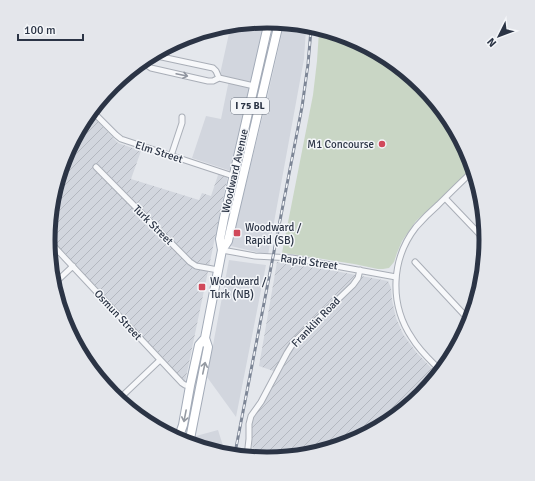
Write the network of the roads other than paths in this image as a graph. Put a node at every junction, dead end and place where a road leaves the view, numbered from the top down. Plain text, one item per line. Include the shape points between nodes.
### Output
1 (267, 28) edge
2 (274, 28) edge
3 (278, 28) edge
4 (160, 57) edge
5 (147, 65) edge
6 (269, 68) junction
7 (220, 78) junction
8 (254, 86) junction
9 (96, 115) edge
10 (182, 117) dead end
11 (256, 123) junction
12 (171, 156) junction
13 (96, 167) dead end
14 (470, 174) edge
15 (234, 176) junction
16 (445, 198) junction
17 (480, 235) edge
18 (55, 247) edge
19 (222, 250) junction
20 (415, 262) dead end
21 (73, 266) junction
22 (218, 270) junction
23 (360, 270) junction
24 (396, 277) junction
25 (59, 280) edge
26 (466, 317) edge
27 (205, 338) junction
28 (160, 360) junction
29 (438, 368) edge
30 (190, 386) junction
31 (122, 396) edge
32 (180, 434) edge
33 (190, 439) edge
34 (247, 452) edge

1 - 8 main road, Woodward Avenue / I 75 BL
2 - 6 main road via 267,58
3 - 6 main road, Woodward Avenue / I 75 BL
4 - 7 street via 213,68
5 -> 7 street via 208,81
6 - 11 main road, Woodward Avenue / I 75 BL
7 - 8 street
8 - 11 main road via 257,91 250,121
8 - 15 main road, Woodward Avenue / I 75 BL
9 - 12 street, Elm Street via 121,139
10 - 12 street
11 - 19 main road, Woodward Avenue / I 75 BL via 228,241
12 - 15 street, Elm Street
13 - 22 street, Turk Street via 190,262 196,266
14 - 16 street
15 - 19 main road, Woodward Avenue / I 75 BL via 220,239
16 - 17 street
16 - 24 street via 410,235 401,255
18 - 21 street, Osmun Street
19 - 22 main road, Woodward Avenue / I 75 BL
19 - 23 street, Rapid Street via 255,256 292,258
20 - 26 street
21 - 25 street
21 - 28 street, Osmun Street
22 - 27 main road, Woodward Avenue / I 75 BL
23 - 24 street, Rapid Street
23 - 34 street, Franklin Road via 353,285 291,347 250,418
24 - 29 street via 397,303 404,324 416,344
27 - 30 main road, Woodward Avenue / I 75 BL via 199,344
33 -> 27 main road, Woodward Avenue / I 75 BL via 208,347
28 - 30 street, Osmun Street via 182,383
28 - 31 street
30 -> 32 main road, Woodward Avenue / I 75 BL

